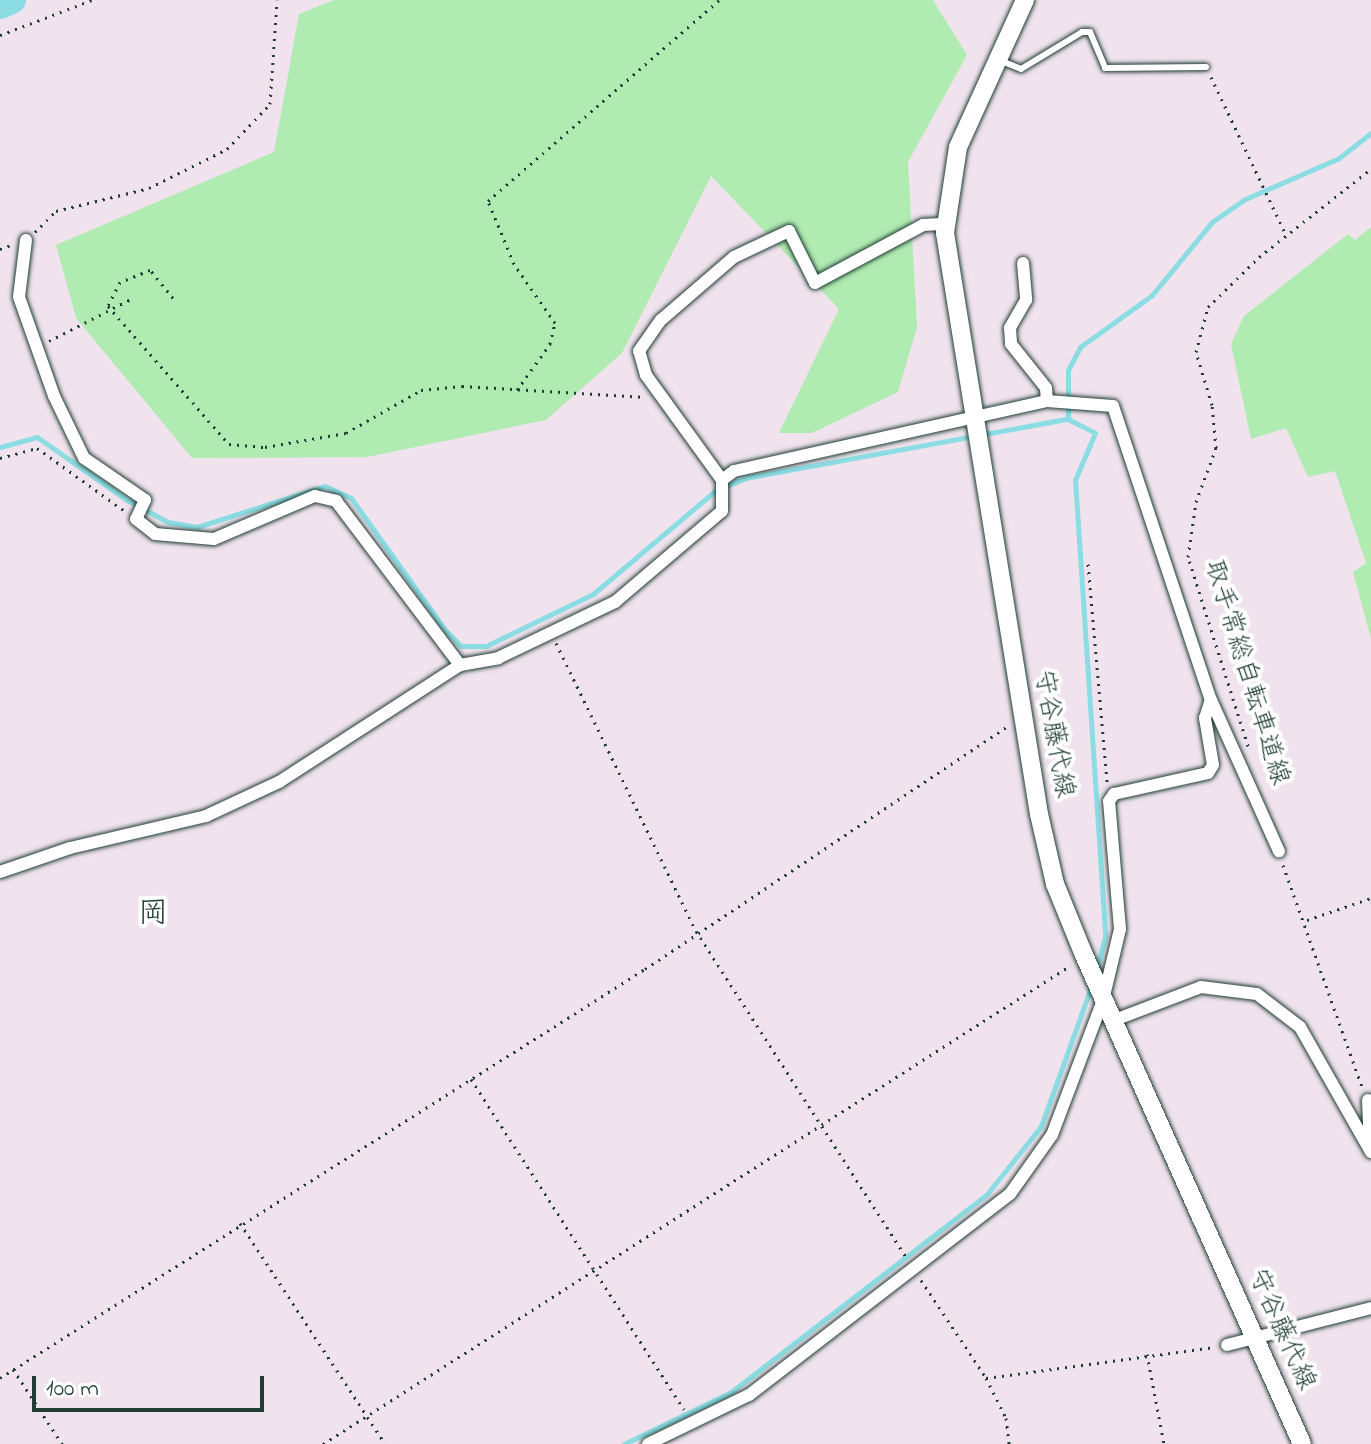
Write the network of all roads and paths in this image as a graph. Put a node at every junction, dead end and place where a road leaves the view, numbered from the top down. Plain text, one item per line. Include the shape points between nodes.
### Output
1 (92, 0) edge
2 (277, 0) edge
3 (719, 0) edge
4 (1025, 0) edge
5 (0, 35) edge
6 (995, 58) junction
7 (1206, 67) joint
8 (1371, 169) edge
9 (945, 224) junction
10 (1286, 235) junction
11 (26, 240) joint
12 (1023, 263) dead end
13 (133, 298) dead end
14 (173, 298) dead end
15 (110, 309) junction
16 (38, 346) junction
17 (517, 390) junction
18 (662, 397) junction
19 (1053, 402) junction
20 (974, 428) junction
21 (0, 458) edge
22 (722, 480) junction
23 (136, 519) junction
24 (1088, 564) dead end
25 (553, 633) junction
26 (460, 665) junction
27 (1211, 700) junction
28 (1023, 717) junction
29 (1250, 751) dead end
30 (1109, 801) junction
31 (1279, 851) joint
32 (0, 872) edge
33 (1371, 898) edge
34 (1307, 920) junction
35 (696, 931) junction
36 (1086, 959) junction
37 (1102, 997) junction
38 (1112, 1021) junction
39 (471, 1079) junction
40 (1368, 1100) joint
41 (822, 1126) junction
42 (1370, 1151) edge
43 (240, 1223) junction
44 (912, 1267) junction
45 (595, 1270) junction
46 (1371, 1308) edge
47 (1257, 1341) junction
48 (1227, 1345) joint
49 (1147, 1354) junction
50 (13, 1369) junction
51 (0, 1378) edge
52 (986, 1378) junction
53 (684, 1409) dead end
54 (367, 1416) junction
55 (62, 1444) edge
56 (323, 1444) edge
57 (385, 1444) edge
58 (648, 1444) edge
59 (1009, 1444) edge
60 (1164, 1444) edge
61 (1302, 1444) edge

1 - 5 path
2 - 11 path via 270,104 244,134 182,175 56,211
3 - 17 path via 488,201 514,264 555,323 550,344
4 - 6 main road, 守谷藤代線
6 - 7 lane via 1021,69 1090,32 1105,68
6 - 9 main road, 守谷藤代線 via 958,147
7 - 10 path
8 - 10 path, 取手常総自転車道線
9 - 18 street via 923,225 815,283 789,231 734,257 692,287 639,351
9 - 20 main road, 守谷藤代線
10 - 29 path, 取手常総自転車道線 via 1208,307 1196,352 1212,405 1216,448 1196,502 1188,557
11 - 16 street via 19,297
12 - 19 street via 1026,300 1010,328 1011,344
13 - 15 path
14 - 15 path via 150,270 135,272 110,294
15 - 16 path
15 - 17 path via 229,444 265,447 346,433 421,390
16 - 23 street via 84,458 145,500
17 - 18 path
18 - 22 street
19 - 20 street
19 - 27 street via 1113,406
20 - 22 street via 734,471
20 - 28 main road, 守谷藤代線
21 - 23 path via 37,448
22 - 25 street via 722,511 615,602
23 - 26 street via 155,534 214,539 315,496 336,501
24 - 30 path
25 - 26 street via 498,658
25 - 35 path
26 - 32 street via 279,782 206,816 70,848
27 - 30 street via 1208,773 1114,794
27 - 31 street
28 - 35 path
28 - 36 main road, 守谷藤代線 via 1055,884
30 - 37 street via 1120,929
31 - 34 path
33 - 34 path
34 - 40 path via 1324,991
35 - 39 path
35 - 41 path
36 - 37 main road, 守谷藤代線
36 - 41 path
37 - 38 main road, 守谷藤代線
37 - 44 street via 1052,1135 1010,1194
38 - 42 street via 1201,987 1257,994 1300,1027
38 - 47 main road, 守谷藤代線
39 - 43 path
39 - 45 path
40 - 42 street
41 - 44 path
41 - 45 path
43 - 50 path
43 - 54 path
44 - 52 path
44 - 58 street via 749,1395
45 - 53 path
45 - 54 path
46 - 47 street
47 - 48 street
47 - 61 main road, 守谷藤代線
48 - 49 path
49 - 52 path
49 - 60 path
50 - 51 path
50 - 55 path
52 - 59 path via 1006,1418
54 - 56 path
54 - 57 path

